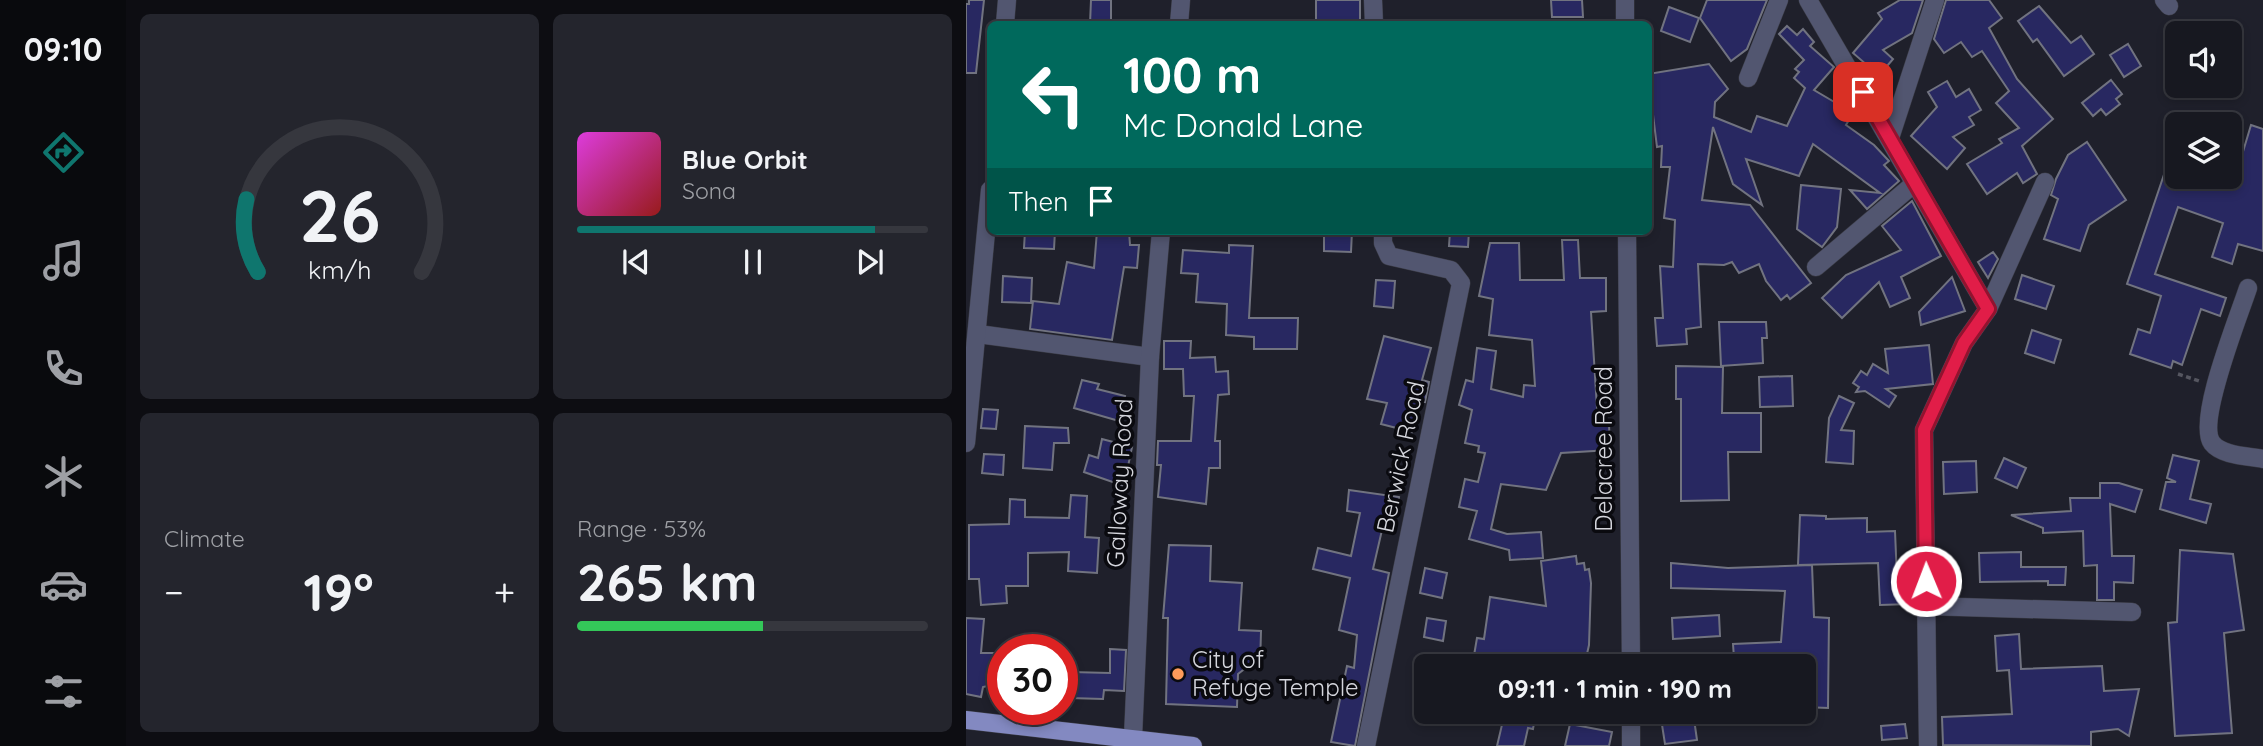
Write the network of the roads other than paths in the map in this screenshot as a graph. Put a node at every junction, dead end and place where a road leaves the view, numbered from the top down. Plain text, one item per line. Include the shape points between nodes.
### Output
1 (1007, 0) edge
2 (1181, 0) edge
3 (1373, 0) edge
4 (1625, 0) edge
5 (1779, 0) edge
6 (1808, 0) edge
7 (1935, 0) edge
8 (1005, 21) edge
9 (1179, 21) edge
10 (1374, 21) edge
11 (1625, 21) edge
12 (1748, 78) dead end
13 (1890, 138) junction
14 (2045, 182) dead end
15 (1915, 183) junction
16 (987, 226) edge
17 (1161, 235) edge
18 (1382, 235) edge
19 (1627, 235) edge
20 (1816, 267) dead end
21 (2248, 288) dead end
22 (1988, 309) junction
23 (978, 334) junction
24 (1150, 356) junction
25 (966, 443) edge
26 (2263, 459) edge
27 (1926, 606) junction
28 (2132, 612) dead end
29 (1631, 654) edge
30 (966, 720) edge
31 (1631, 724) edge
32 (1133, 737) junction
33 (1193, 746) edge
34 (1366, 746) edge
35 (1632, 746) edge
36 (1928, 746) edge

1 - 8 street
2 - 9 street
3 - 10 street
4 - 11 street
5 - 12 street
6 - 13 street
7 - 13 street
13 - 15 street
14 - 22 street
15 - 20 street
15 - 22 street
16 - 23 street
17 - 24 street, Galloway Road
18 - 34 street, Berwick Road via 1389,256 1451,270 1461,283
19 - 29 street, Delacree Road
21 - 26 street via 2215,386 2208,428 2212,443 2223,451
22 - 27 street via 1964,343 1924,430
23 - 24 street
23 - 25 street
24 - 32 street, Galloway Road
27 - 28 street
27 - 36 street
30 - 32 main road
31 - 35 street
32 - 33 main road

